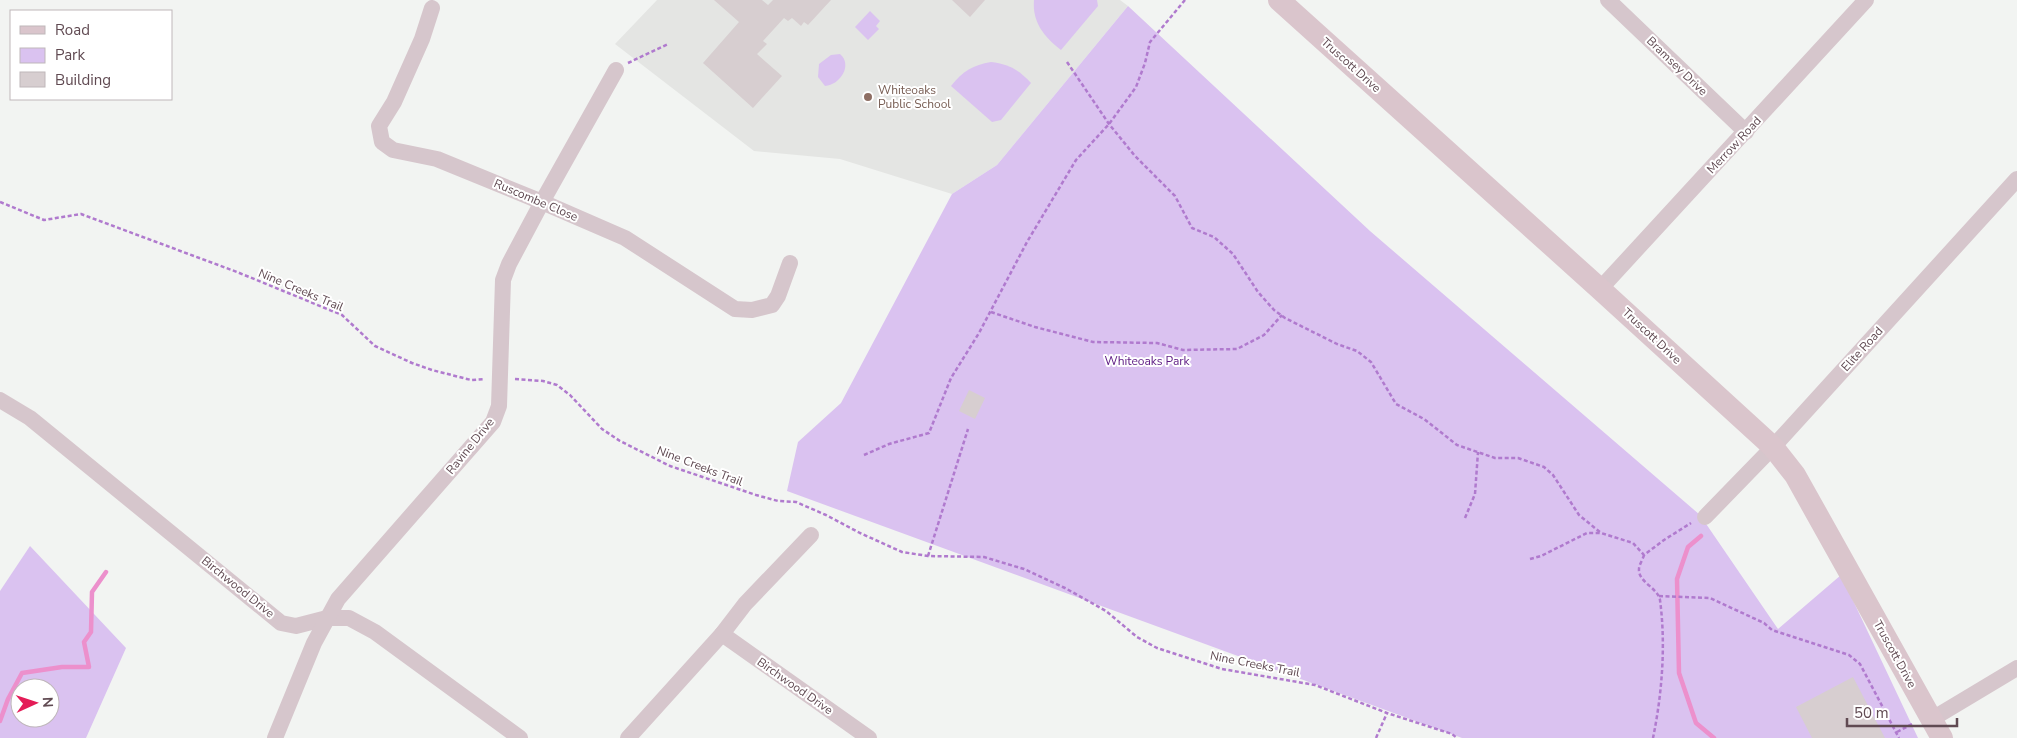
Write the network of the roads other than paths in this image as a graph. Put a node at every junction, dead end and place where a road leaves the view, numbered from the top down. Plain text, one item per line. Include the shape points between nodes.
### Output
1 (1279, 0) edge
2 (1608, 0) edge
3 (1866, 0) edge
4 (432, 8) dead end
5 (616, 70) road end
6 (1746, 132) junction
7 (2017, 178) edge
8 (542, 202) junction
9 (790, 263) dead end
10 (1600, 289) junction
11 (0, 400) edge
12 (1773, 447) junction
13 (1705, 517) road end
14 (811, 535) dead end
15 (327, 618) junction
16 (722, 634) junction
17 (2017, 668) edge
18 (1931, 726) edge
19 (275, 738) edge
20 (520, 738) edge
21 (628, 738) edge
22 (869, 738) edge

1 - 10 street, Truscott Drive
2 - 6 street, Bramsey Drive
3 - 6 street, Merrow Road
4 - 8 street, Ruscombe Close via 394,102 379,126 382,142 393,150 438,159
5 - 8 street, Ravine Drive
6 - 10 street, Merrow Road
7 - 12 street, Elite Road
8 - 9 street, Ruscombe Close via 625,238 735,309 752,310 772,305
8 - 15 street, Ravine Drive via 503,280 499,406 493,422 338,599
10 - 12 street, Truscott Drive
11 - 15 street, Birchwood Drive via 30,418 281,622 296,626
12 - 13 street, Elite Road
12 - 18 street, Truscott Drive via 1795,475
14 - 16 street via 745,604
15 - 19 street, Ravine Drive
15 - 20 street, Birchwood Drive via 349,618 375,632
16 - 21 street
16 - 22 street, Birchwood Drive
17 - 18 street

